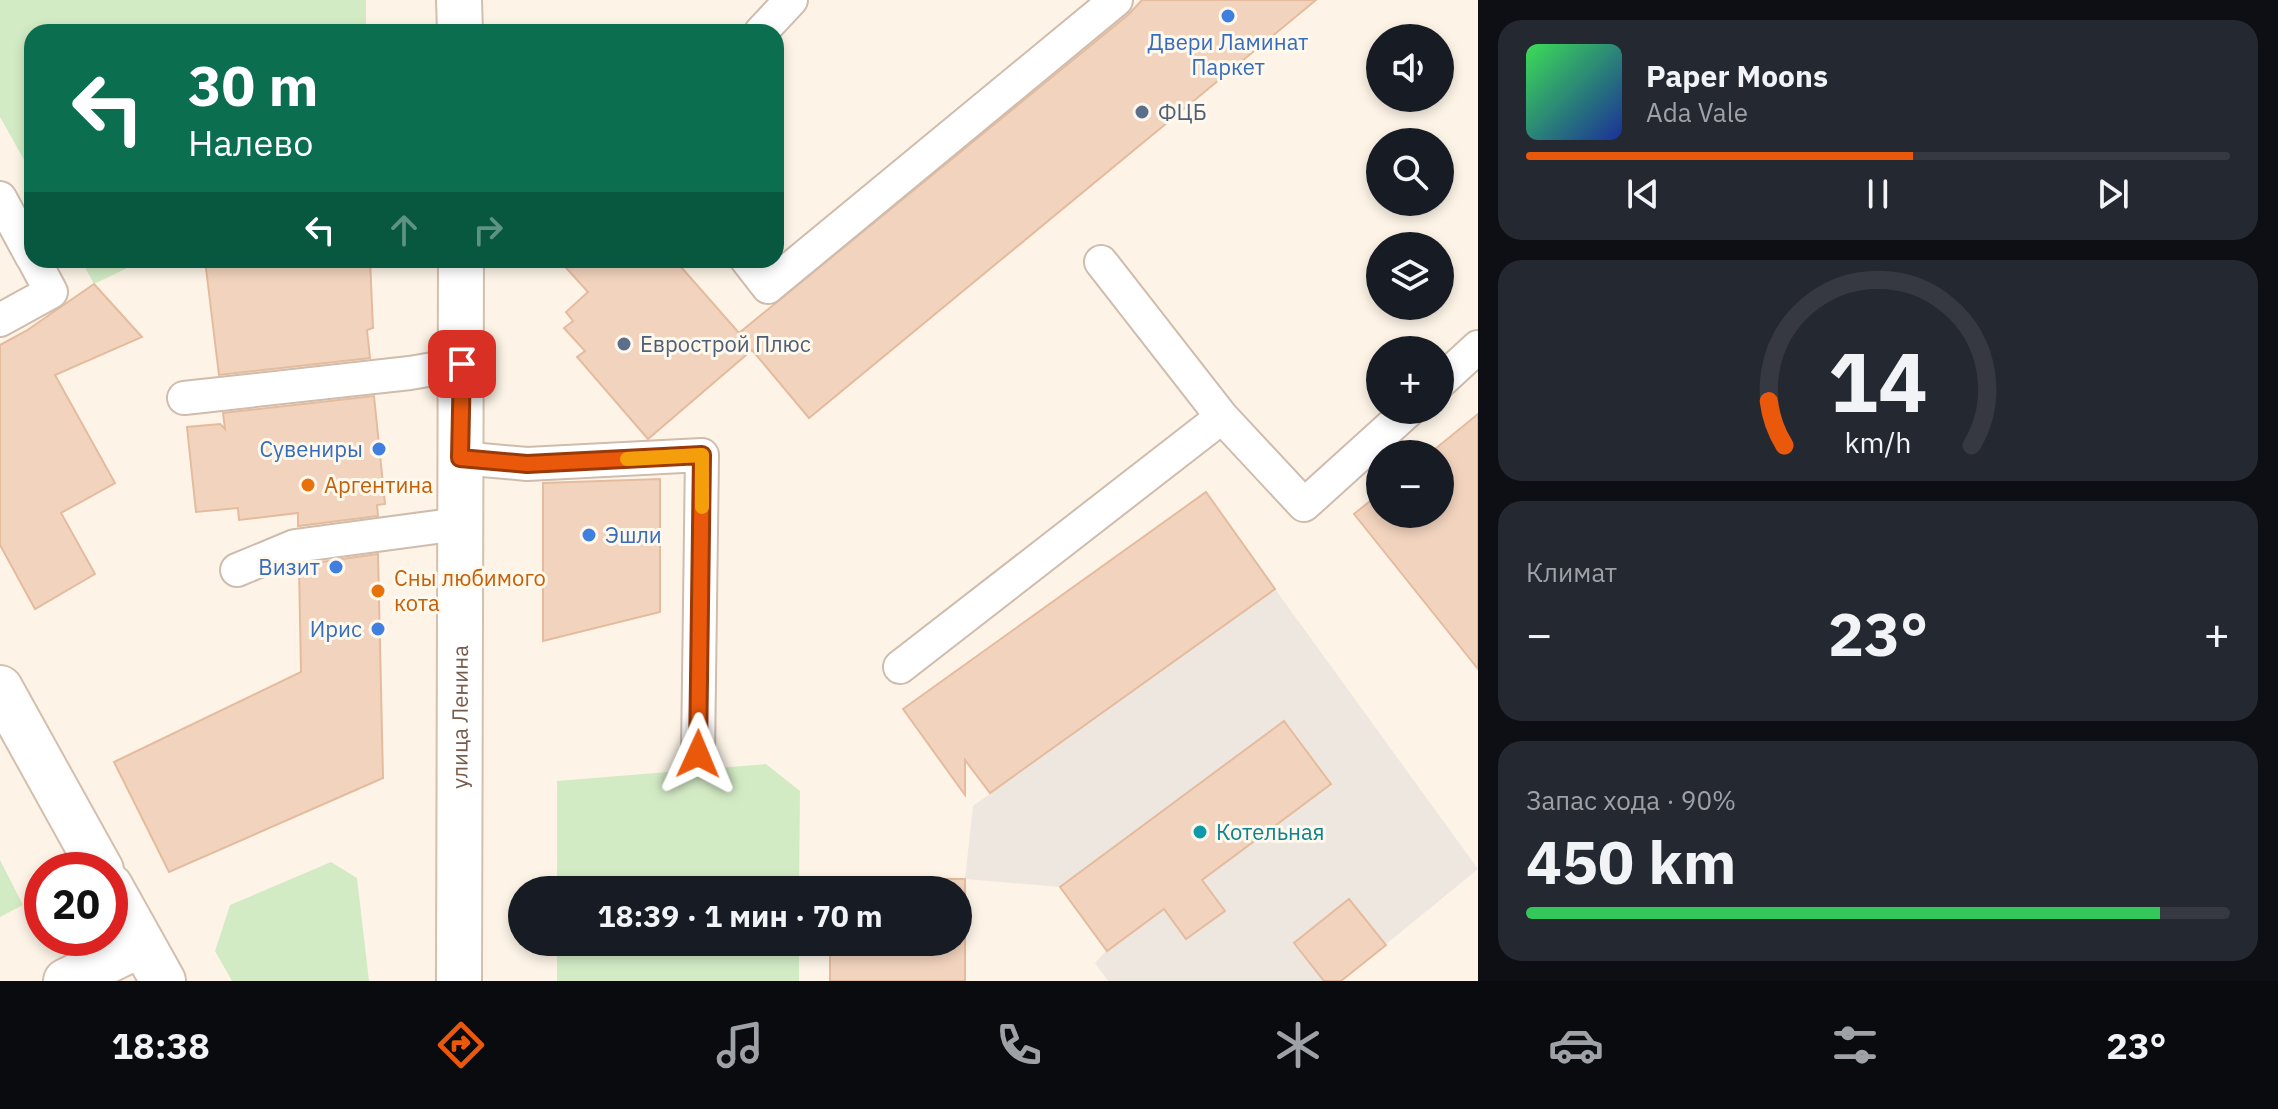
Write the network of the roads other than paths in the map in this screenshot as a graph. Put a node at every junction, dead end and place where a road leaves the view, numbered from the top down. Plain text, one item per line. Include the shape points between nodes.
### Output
1 (459, 0) edge
2 (791, 0) edge
3 (1116, 0) edge
4 (460, 24) edge
5 (768, 24) edge
6 (0, 198) edge
7 (24, 242) edge
8 (1101, 262) dead end
9 (38, 268) edge
10 (461, 268) edge
11 (753, 268) edge
12 (0, 320) edge
13 (1478, 347) edge
14 (462, 364) junction
15 (1454, 369) edge
16 (184, 398) dead end
17 (1222, 417) junction
18 (1394, 424) edge
19 (460, 458) junction
20 (459, 524) junction
21 (237, 570) dead end
22 (900, 667) dead end
23 (0, 688) edge
24 (698, 754) dead end
25 (91, 852) edge
26 (128, 919) edge
27 (142, 944) junction
28 (66, 981) edge
29 (163, 981) edge
30 (459, 981) edge

1 - 4 main road
2 - 5 lane
3 - 11 lane via 768,287
6 - 7 lane
8 - 17 lane
9 - 12 lane via 51,292
10 - 14 main road, улица Ленина
13 - 15 lane
14 - 16 lane
14 - 19 main road, улица Ленина
17 - 18 lane via 1304,505
17 - 22 lane
19 - 20 main road, улица Ленина
19 - 24 lane via 527,464 702,455
20 - 21 lane via 295,546
20 - 30 main road, улица Ленина
23 - 25 main road
26 - 27 main road
27 - 28 main road
27 - 29 main road

